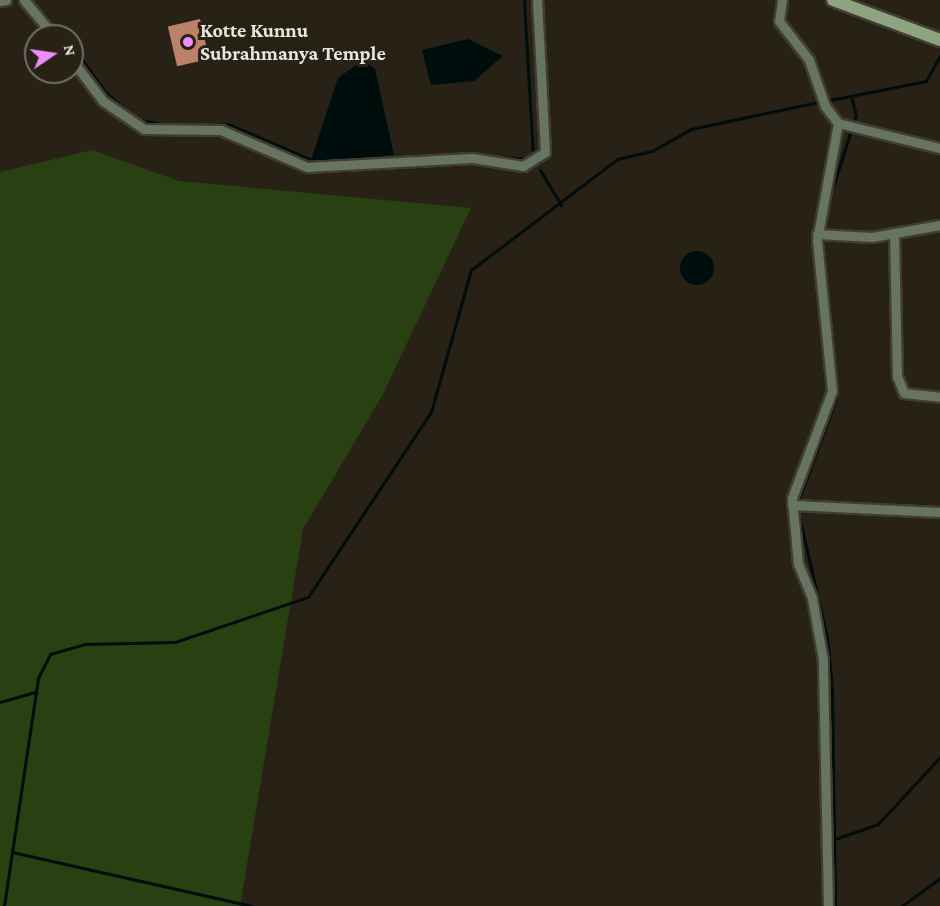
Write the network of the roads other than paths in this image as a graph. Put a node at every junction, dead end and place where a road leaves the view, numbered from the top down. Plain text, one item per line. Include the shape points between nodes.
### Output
1 (6, 0) edge
2 (24, 0) edge
3 (537, 0) edge
4 (782, 0) edge
5 (833, 0) edge
6 (0, 1) edge
7 (44, 24) edge
8 (936, 38) edge
9 (84, 76) edge
10 (843, 125) junction
11 (940, 148) edge
12 (940, 225) edge
13 (894, 233) junction
14 (820, 235) junction
15 (940, 397) edge
16 (794, 505) junction
17 (940, 512) edge
18 (828, 906) edge

1 - 6 street
2 - 7 street
3 - 9 street via 545,152 523,166 472,158 307,167 221,130 144,129 103,101
4 - 10 street via 779,21 809,60 825,106
5 - 8 main road
10 - 11 street
10 - 14 street
12 - 13 street
13 - 14 street
13 - 15 street via 897,376 904,393
14 - 16 street via 832,391
16 - 17 street
16 - 18 street via 798,564 812,598 823,660

